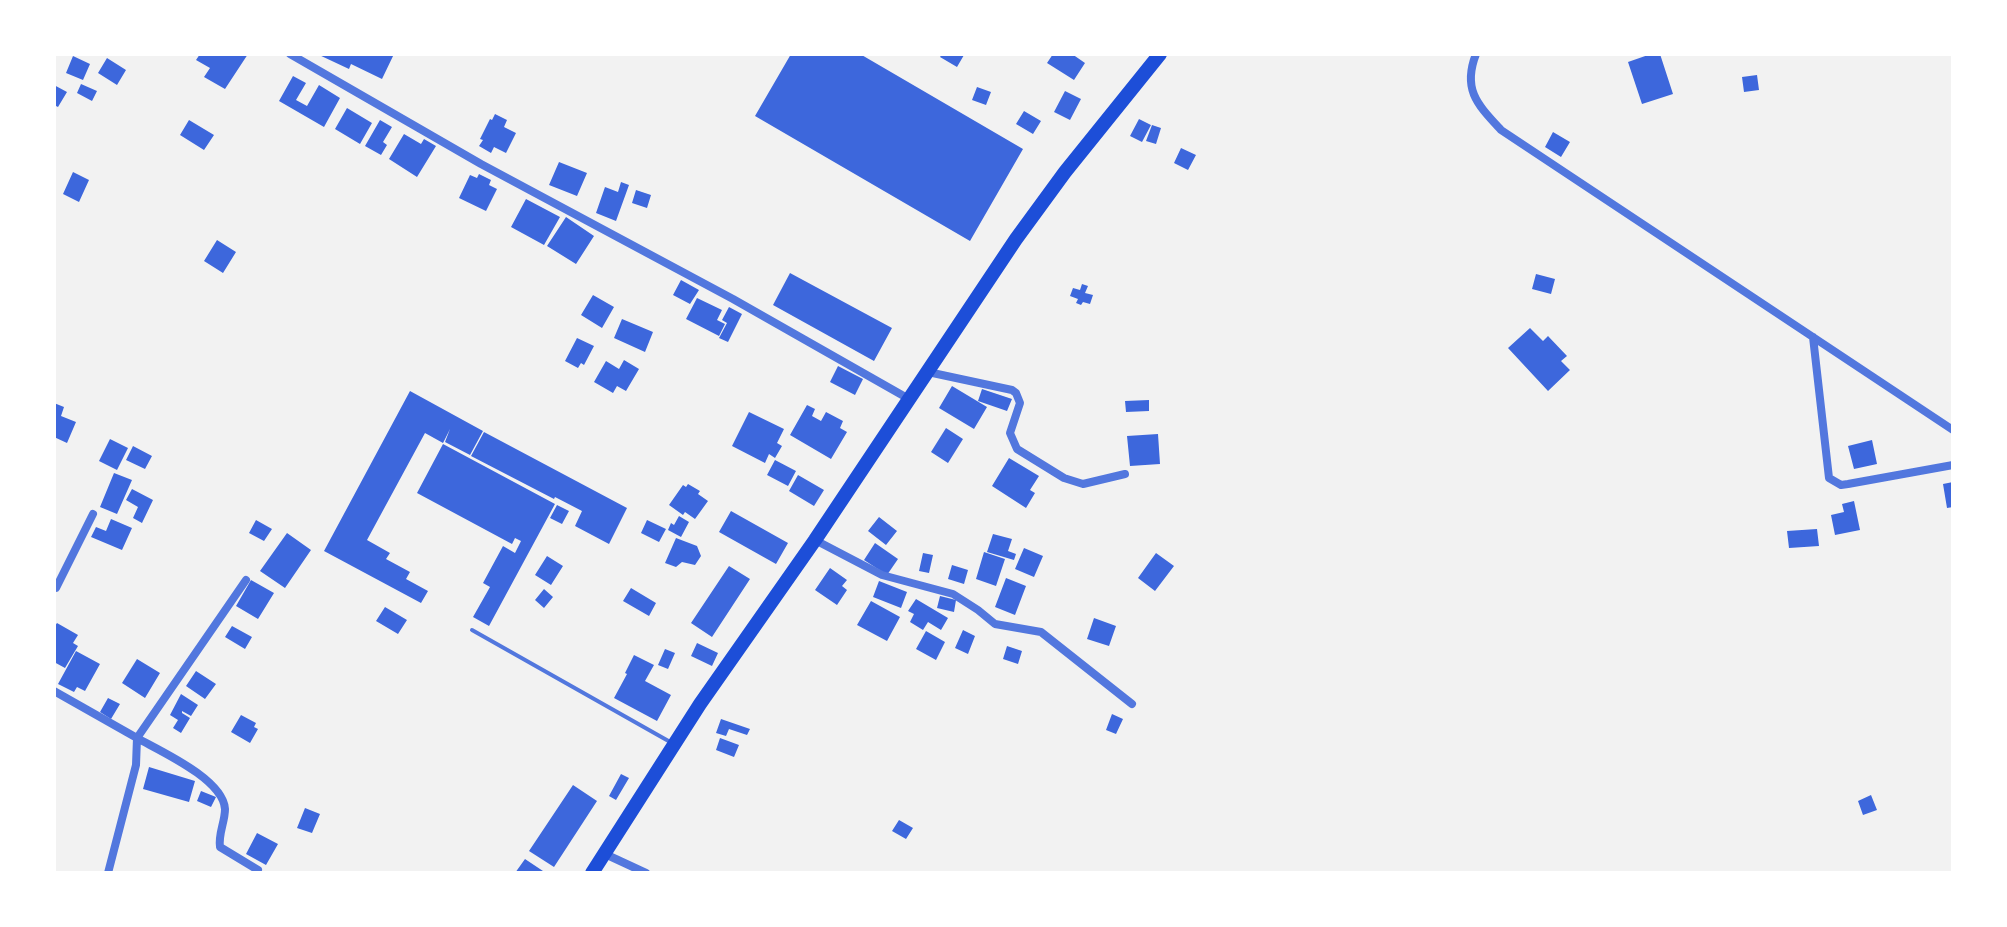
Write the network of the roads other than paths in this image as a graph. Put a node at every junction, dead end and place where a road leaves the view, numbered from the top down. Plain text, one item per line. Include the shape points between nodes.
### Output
1 (290, 54) edge
2 (1160, 54) edge
3 (1476, 54) edge
4 (1813, 337) junction
5 (928, 372) junction
6 (910, 400) junction
7 (1953, 430) edge
8 (1953, 465) edge
9 (1125, 474) dead end
10 (93, 514) dead end
11 (815, 540) junction
12 (246, 580) dead end
13 (55, 589) edge
14 (472, 630) dead end
15 (54, 691) edge
16 (1132, 704) dead end
17 (137, 738) junction
18 (674, 744) junction
19 (605, 854) junction
20 (258, 870) dead end
21 (108, 873) edge
22 (592, 873) edge
23 (646, 873) edge

1 - 6 street
2 - 5 highway via 1016,239
3 - 4 street via 1470,69 1475,101 1501,130
4 - 7 street
4 - 8 street via 1827,473 1834,483
5 - 6 highway
5 - 9 street via 1016,393 1020,403 1010,433 1017,449 1064,478 1083,484
6 - 11 highway
10 - 13 street
11 - 16 street via 882,575 953,594 995,624 1041,632
11 - 18 highway
12 - 17 street
14 - 18 lane
15 - 17 street
17 - 20 street via 212,786 225,808 220,847
17 - 21 street via 136,765
18 - 19 highway
19 - 22 highway
19 - 23 street

